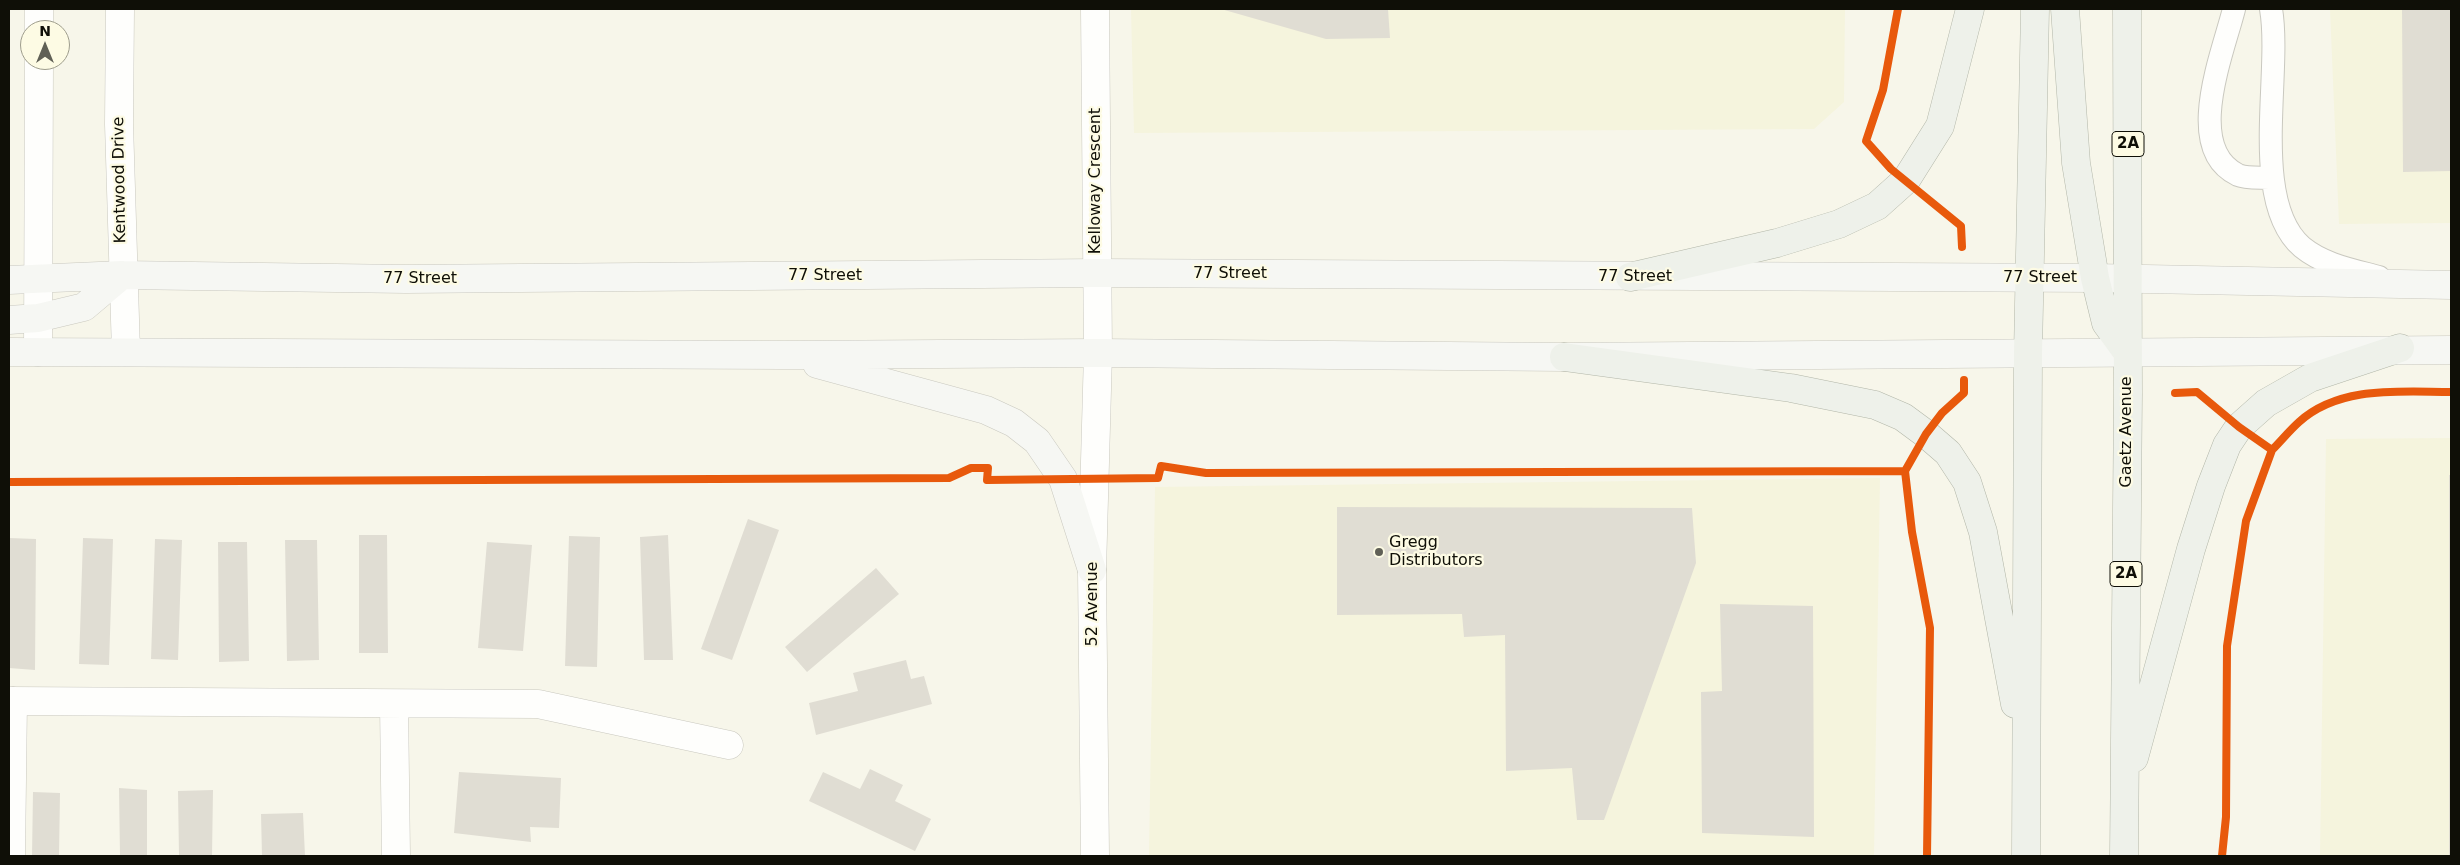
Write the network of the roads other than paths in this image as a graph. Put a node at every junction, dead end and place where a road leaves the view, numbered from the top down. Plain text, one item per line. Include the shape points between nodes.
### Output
1 (120, 9) edge
2 (1095, 9) edge
3 (1970, 9) edge
4 (2035, 9) edge
5 (2065, 9) edge
6 (2127, 9) edge
7 (2234, 9) edge
8 (2271, 9) edge
9 (39, 70) edge
10 (2272, 178) junction
11 (1097, 273) junction
12 (122, 275) junction
13 (1630, 277) junction
14 (2029, 278) junction
15 (2094, 278) junction
16 (2129, 279) junction
17 (9, 280) edge
18 (38, 280) junction
19 (2451, 284) edge
20 (2410, 285) junction
21 (38, 318) junction
22 (9, 320) edge
23 (2400, 348) junction
24 (2451, 350) edge
25 (9, 352) edge
26 (38, 352) junction
27 (126, 352) junction
28 (2127, 352) junction
29 (1098, 353) junction
30 (2028, 353) junction
31 (784, 355) junction
32 (1564, 357) junction
33 (1092, 570) junction
34 (11, 701) edge
35 (394, 704) junction
36 (729, 745) dead end
37 (2027, 770) junction
38 (2124, 796) junction
39 (11, 856) edge
40 (396, 856) edge
41 (1094, 856) edge
42 (2026, 856) edge
43 (2124, 856) edge

1 - 12 street, Kentwood Drive
2 - 11 street, Kelloway Crescent
3 - 13 main road via 1940,126 1906,180 1877,206 1838,224 1777,243
4 - 14 main road
5 - 15 main road via 2076,163
6 - 16 main road, Gaetz Avenue / 2A
7 - 10 lane via 2210,104 2209,132 2215,154 2226,167 2240,176
8 - 10 lane
9 - 18 street
10 - 20 lane via 2280,213 2302,246 2317,257 2339,266
11 - 12 main road, 77 Street via 406,279
11 - 13 main road, 77 Street
11 - 29 street, Kelloway Crescent
12 - 18 main road, 77 Street
12 - 21 main road via 84,307
12 - 27 street, Kentwood Drive
13 - 14 main road, 77 Street
14 - 15 main road, 77 Street
14 - 30 main road
15 - 16 main road, 77 Street
15 - 28 main road via 2106,323
16 - 20 main road, 77 Street
16 - 28 main road, Gaetz Avenue / 2A
17 - 18 main road, 77 Street
18 - 21 street
19 - 20 main road, 77 Street
21 - 22 main road
21 - 26 street
23 - 24 main road
23 - 28 main road
23 - 38 main road via 2310,378 2266,403 2239,427 2227,445 2191,550
25 - 26 main road
26 - 27 main road
27 - 31 main road
28 - 30 main road
28 - 38 main road, Gaetz Avenue / 2A
29 - 31 main road
29 - 32 main road
29 - 33 street, 52 Avenue
30 - 32 main road
30 - 37 main road
31 - 33 main road via 986,410 1014,423 1038,440 1063,479
32 - 37 main road via 1791,388 1875,405 1902,417 1948,453 1967,482 1983,532
33 - 41 street, 52 Avenue
34 - 35 street
34 - 39 street
35 - 36 street via 538,704
35 - 40 street
37 - 42 main road
38 - 43 main road, Gaetz Avenue / 2A

